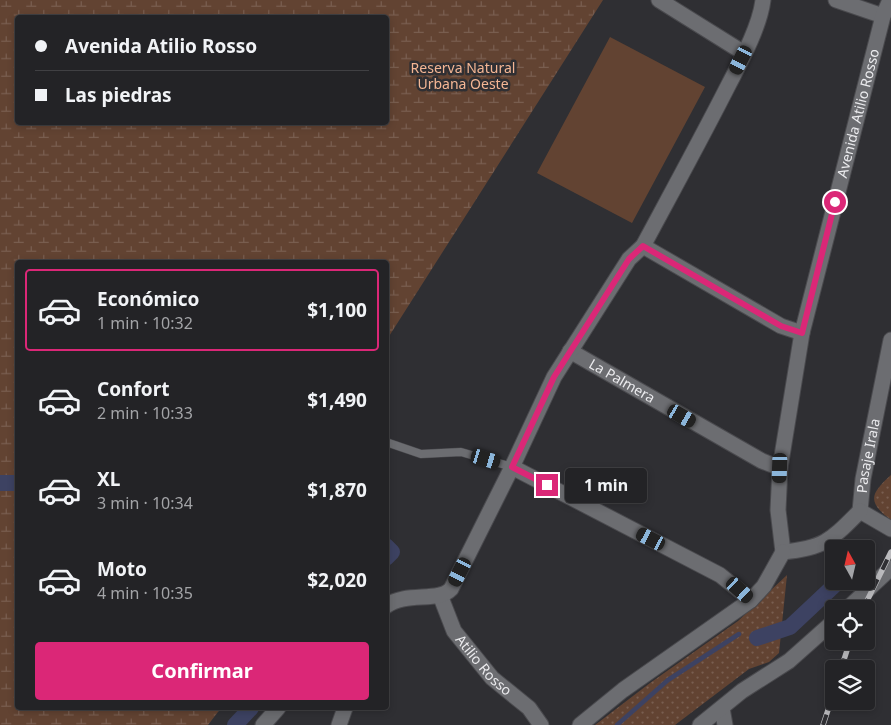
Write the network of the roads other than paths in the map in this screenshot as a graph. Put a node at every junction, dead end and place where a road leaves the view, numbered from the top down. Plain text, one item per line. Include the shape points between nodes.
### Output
1 (659, 0) edge
2 (763, 0) edge
3 (836, 0) edge
4 (890, 0) edge
5 (883, 16) junction
6 (744, 53) junction
7 (643, 246) junction
8 (802, 333) junction
9 (891, 340) edge
10 (570, 351) junction
11 (389, 443) edge
12 (512, 467) junction
13 (780, 468) junction
14 (860, 511) junction
15 (890, 532) edge
16 (783, 552) junction
17 (891, 555) edge
18 (889, 570) edge
19 (440, 595) junction
20 (751, 600) junction
21 (857, 600) edge
22 (389, 604) edge
23 (825, 629) edge
24 (722, 708) junction
25 (276, 710) edge
26 (344, 710) edge
27 (263, 725) edge
28 (339, 725) edge
29 (541, 725) edge
30 (580, 725) edge
31 (700, 725) edge
32 (725, 725) edge

1 - 6 street
2 - 6 street
3 - 5 street
4 - 5 street, Avenida Atilio Rosso
5 - 8 street, Avenida Atilio Rosso
6 - 7 street
7 - 8 street via 781,326
7 - 10 street via 629,259
8 - 13 street, Avenida Atilio Rosso
9 - 14 street, Pasaje Irala via 863,479
10 - 12 street via 554,377
10 - 13 street, La Palmera via 762,462
11 - 12 lane via 421,454 460,452
12 - 19 street via 451,589
12 - 20 street via 720,575
13 - 16 street, Avenida Atilio Rosso via 778,510
14 - 15 street
14 - 16 street via 822,545
16 - 20 street via 764,586
17 - 18 street
18 - 21 street
19 - 22 street via 409,596
19 - 29 street, Atilio Rosso via 454,631 492,678 529,708
20 - 30 street via 623,690
23 - 24 street via 788,661
24 - 31 street
24 - 32 street
25 - 27 street
26 - 28 street

